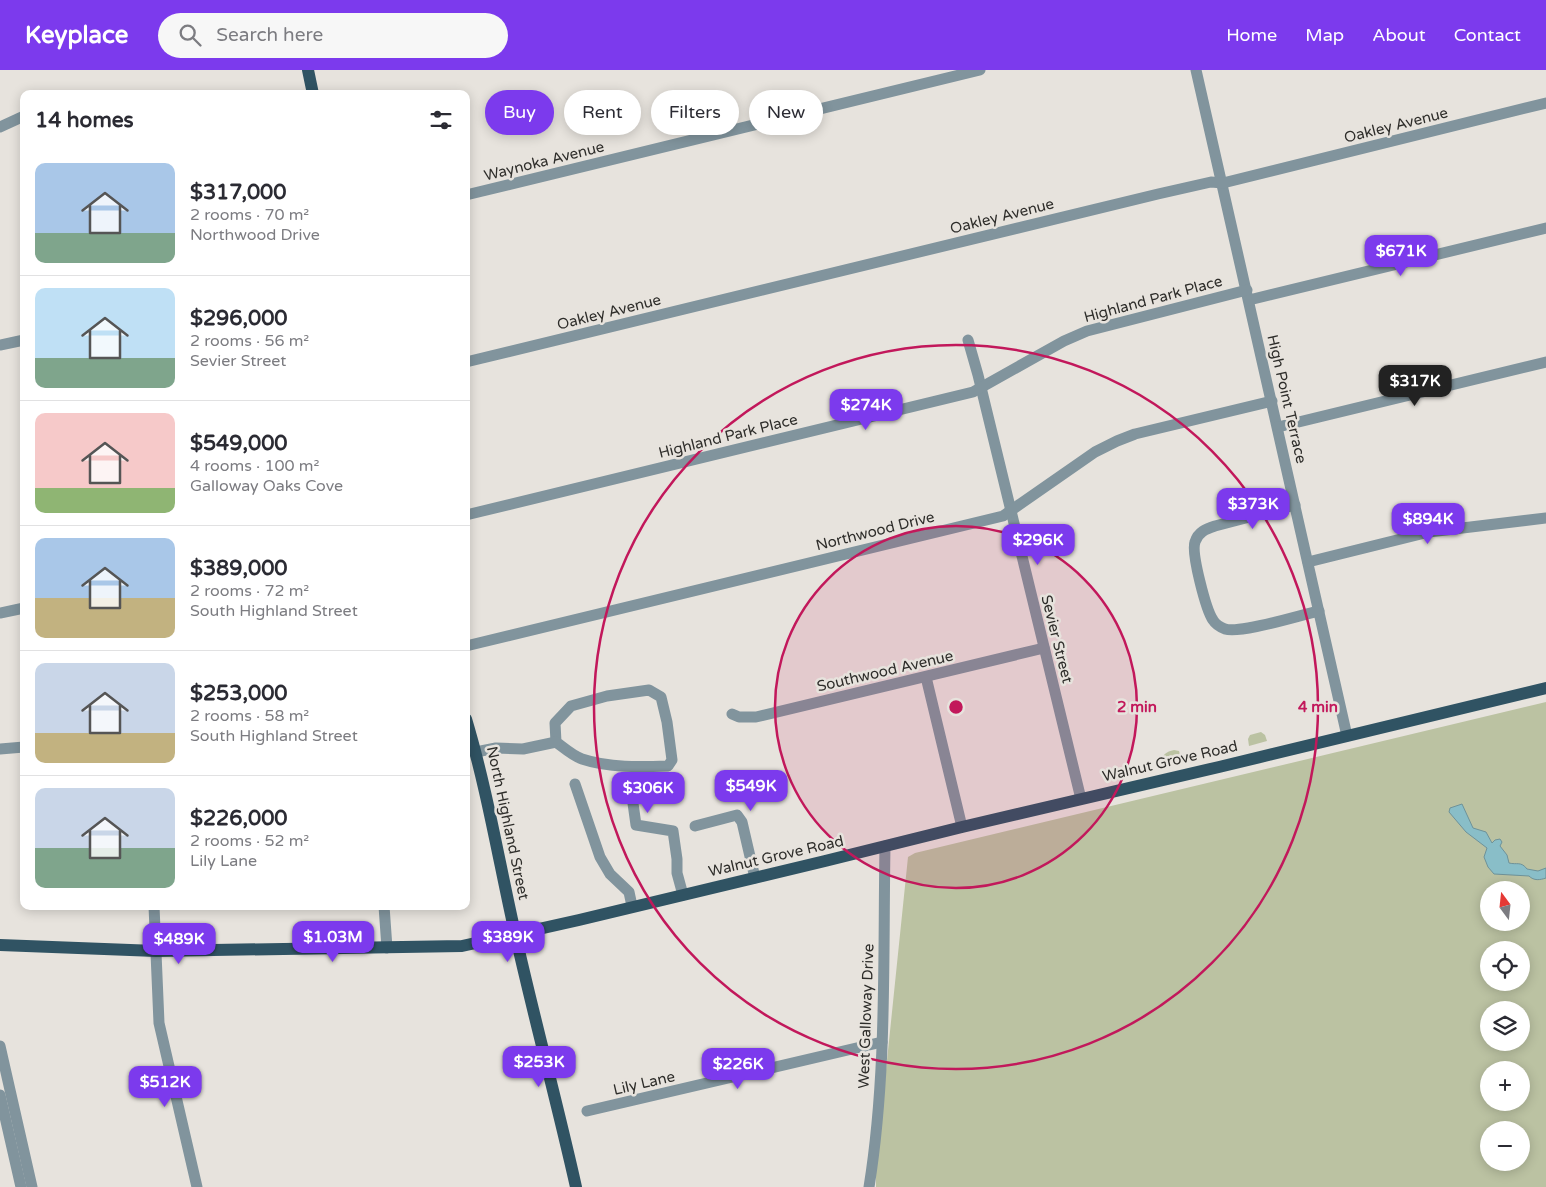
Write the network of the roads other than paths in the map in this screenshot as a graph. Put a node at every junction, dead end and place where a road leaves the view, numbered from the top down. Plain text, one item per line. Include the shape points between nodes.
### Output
1 (309, 70) edge
2 (980, 70) edge
3 (1196, 70) edge
4 (312, 90) edge
5 (1546, 103) edge
6 (20, 118) edge
7 (0, 127) edge
8 (1223, 183) junction
9 (470, 194) edge
10 (1546, 228) edge
11 (1248, 295) junction
12 (968, 340) dead end
13 (20, 341) edge
14 (0, 345) edge
15 (470, 361) edge
16 (1546, 362) edge
17 (981, 388) junction
18 (1272, 401) junction
19 (1278, 427) junction
20 (1295, 506) junction
21 (1011, 511) junction
22 (470, 514) edge
23 (1546, 518) edge
24 (1308, 562) junction
25 (20, 609) edge
26 (1319, 611) junction
27 (0, 613) edge
28 (470, 645) edge
29 (1044, 648) junction
30 (926, 677) junction
31 (1546, 688) edge
32 (732, 714) dead end
33 (470, 732) edge
34 (1347, 736) junction
35 (556, 742) junction
36 (20, 747) edge
37 (0, 749) edge
38 (476, 752) junction
39 (574, 784) dead end
40 (632, 789) dead end
41 (1081, 799) junction
42 (695, 826) dead end
43 (962, 826) junction
44 (885, 846) junction
45 (755, 878) junction
46 (683, 895) junction
47 (632, 906) junction
48 (154, 910) edge
49 (384, 910) edge
50 (516, 935) junction
51 (0, 945) edge
52 (387, 948) junction
53 (156, 951) junction
54 (882, 1042) junction
55 (0, 1046) edge
56 (3, 1076) edge
57 (0, 1094) edge
58 (587, 1112) dead end
59 (21, 1187) edge
60 (32, 1187) edge
61 (197, 1187) edge
62 (576, 1187) edge
63 (869, 1187) edge

1 - 4 main road
2 - 9 street, Waynoka Avenue
3 - 8 street, High Point Terrace
5 - 8 street, Oakley Avenue
6 - 7 street
8 - 11 street, High Point Terrace
8 - 15 street, Oakley Avenue via 1211,182 1158,194
10 - 11 street, Highland Park Place
11 - 17 street, Highland Park Place via 1087,331
11 - 18 street, High Point Terrace
12 - 17 street, Sevier Street
13 - 14 street
16 - 19 street
17 - 21 street, Sevier Street
17 - 22 street, Highland Park Place
18 - 19 street, High Point Terrace
18 - 21 street, Northwood Drive via 1117,441 1084,459
19 - 20 street, High Point Terrace
20 - 24 street, High Point Terrace
20 - 26 street via 1203,531 1194,546 1194,556 1208,611 1217,625 1237,630
21 - 28 street, Northwood Drive via 1003,516
21 - 29 street, Sevier Street
23 - 24 street via 1429,532
24 - 26 street, High Point Terrace
25 - 27 street
26 - 34 street, High Point Terrace
29 - 30 street, Southwood Avenue
29 - 41 street, Sevier Street
30 - 32 street, Southwood Avenue via 756,717
30 - 43 street
31 - 34 main road, Walnut Grove Road
33 - 38 main road, North Highland Street
34 - 41 main road, Walnut Grove Road
35 - 35 street via 581,758 623,766 668,766 672,760 661,697 648,690 571,706 555,723
35 - 38 street via 523,749 496,748
36 - 37 street
38 - 50 main road, North Highland Street
39 - 47 street via 600,857 610,874 629,892
40 - 46 street via 636,825 673,831 677,873
41 - 43 main road, Walnut Grove Road
42 - 45 street via 737,815 742,822
43 - 44 main road, Walnut Grove Road
44 - 45 main road, Walnut Grove Road
44 - 54 street, West Galloway Drive
45 - 46 main road, Walnut Grove Road
46 - 47 main road, Walnut Grove Road
47 - 50 main road, Walnut Grove Road
48 - 53 street
49 - 52 street
50 - 52 main road, Walnut Grove Road via 462,946
50 - 62 main road, North Highland Street
51 - 53 main road, Walnut Grove Road
52 - 53 main road, Walnut Grove Road
53 - 61 street via 159,1023
54 - 58 street, Lily Lane
54 - 63 street, West Galloway Drive
55 - 56 street
56 - 60 street
57 - 59 street

